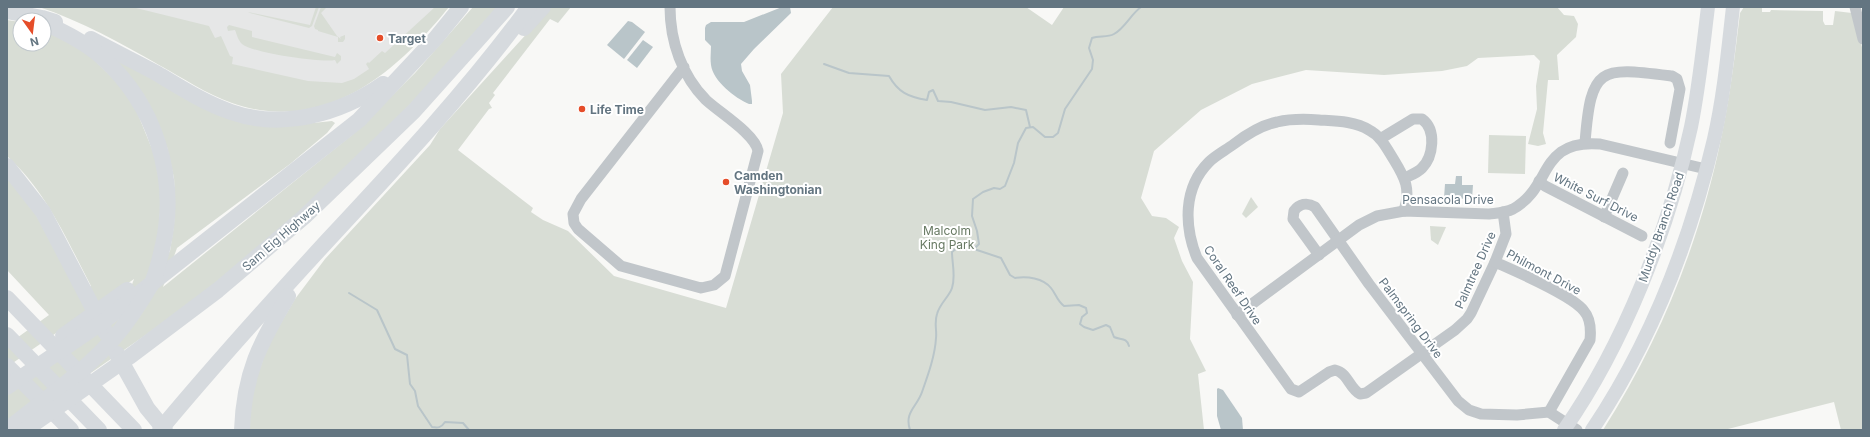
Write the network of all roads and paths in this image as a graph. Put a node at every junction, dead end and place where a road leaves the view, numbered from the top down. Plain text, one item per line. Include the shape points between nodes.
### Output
1 (461, 7) edge
2 (507, 7) edge
3 (529, 7) edge
4 (543, 7) edge
5 (670, 7) edge
6 (678, 7) edge
7 (1708, 7) edge
8 (1733, 7) edge
9 (1855, 7) edge
10 (52, 22) edge
11 (52, 26) edge
12 (1863, 39) edge
13 (424, 50) junction
14 (679, 56) junction
15 (684, 67) junction
16 (455, 100) junction
17 (1380, 139) junction
18 (1670, 142) dead end
19 (1585, 143) junction
20 (1682, 164) junction
21 (7, 166) edge
22 (1706, 169) junction
23 (1623, 173) dead end
24 (1405, 178) junction
25 (1539, 181) junction
26 (1404, 211) junction
27 (1503, 212) junction
28 (1604, 217) junction
29 (1642, 236) dead end
30 (328, 241) junction
31 (1339, 241) junction
32 (1319, 255) junction
33 (1495, 262) junction
34 (131, 293) junction
35 (7, 298) edge
36 (1237, 315) junction
37 (10, 338) edge
38 (1422, 353) junction
39 (7, 366) edge
40 (7, 376) edge
41 (7, 387) edge
42 (1296, 392) joint
43 (1549, 412) junction
44 (168, 424) edge
45 (1570, 428) edge
46 (71, 429) edge
47 (7, 430) edge
48 (25, 430) edge
49 (99, 430) edge
50 (134, 430) edge
51 (160, 430) edge
52 (242, 430) edge
53 (1592, 430) edge

1 - 13 highway
2 - 48 highway, Sam Eig Highway via 414,111 310,212 218,290
3 - 16 highway
4 - 16 highway
5 - 14 street via 673,36
6 - 14 street
7 - 20 main road, Muddy Branch Road via 1694,105
8 - 22 main road, Muddy Branch Road via 1723,87
9 - 12 street
10 - 13 highway via 83,35 221,108 261,118 308,117 338,109 376,89
11 - 47 highway via 94,51 116,71 146,113 160,148 168,185 166,233 156,272 131,316 90,362
13 - 34 highway via 358,120 252,204
14 - 15 street
15 - 15 street via 698,91 754,140 758,151 725,276 714,285 701,288 622,266 578,228 574,219 574,210 581,199
16 - 30 highway
17 - 24 street, Coral Reef Drive
17 - 24 street via 1413,119 1422,119 1427,125 1431,136 1429,158 1421,169
17 - 36 street, Coral Reef Drive via 1364,127 1346,122 1278,121 1256,129 1209,162 1196,182 1188,207 1190,242 1197,258
18 - 19 street via 1680,89 1677,79 1672,76 1619,71 1601,78 1590,96
19 - 20 street, Pensacola Drive via 1600,144
19 - 25 street, Pensacola Drive via 1560,152 1553,158
20 - 22 street, Pensacola Drive
20 - 45 main road, Muddy Branch Road via 1656,249 1636,299
21 - 44 highway via 43,212 147,408
22 - 53 main road, Muddy Branch Road via 1691,222 1656,314 1627,373
23 - 28 street
24 - 26 street, Coral Reef Drive via 1407,195
25 - 27 street, Pensacola Drive via 1520,204
25 - 28 street, White Surf Drive
26 - 27 street, Pensacola Drive via 1482,214
26 - 31 street, Pensacola Drive via 1377,216 1359,225
27 - 33 street, Palmtree Drive via 1506,234
28 - 29 street, White Surf Drive
30 - 44 highway
30 - 52 highway via 291,291 260,346 248,377 242,411
31 - 32 street, Pensacola Drive
31 - 32 street, Palmspring Drive via 1312,205 1304,204 1296,208 1293,215 1295,223
31 - 38 street, Palmspring Drive
32 - 36 street, Pensacola Drive
33 - 38 street, Palmtree Drive via 1467,319
33 - 43 street, Philmont Drive via 1575,302 1587,314 1591,329 1590,340
34 - 40 highway
34 - 41 highway via 104,321
35 - 50 highway
36 - 42 street, Coral Reef Drive via 1290,389
37 - 49 highway
38 - 42 street, Palmtree Drive via 1363,394 1355,391 1344,375 1335,370
38 - 43 street, Palmspring Drive via 1449,392 1469,410 1481,414 1504,415
39 - 46 highway
43 - 45 street
44 - 51 highway

